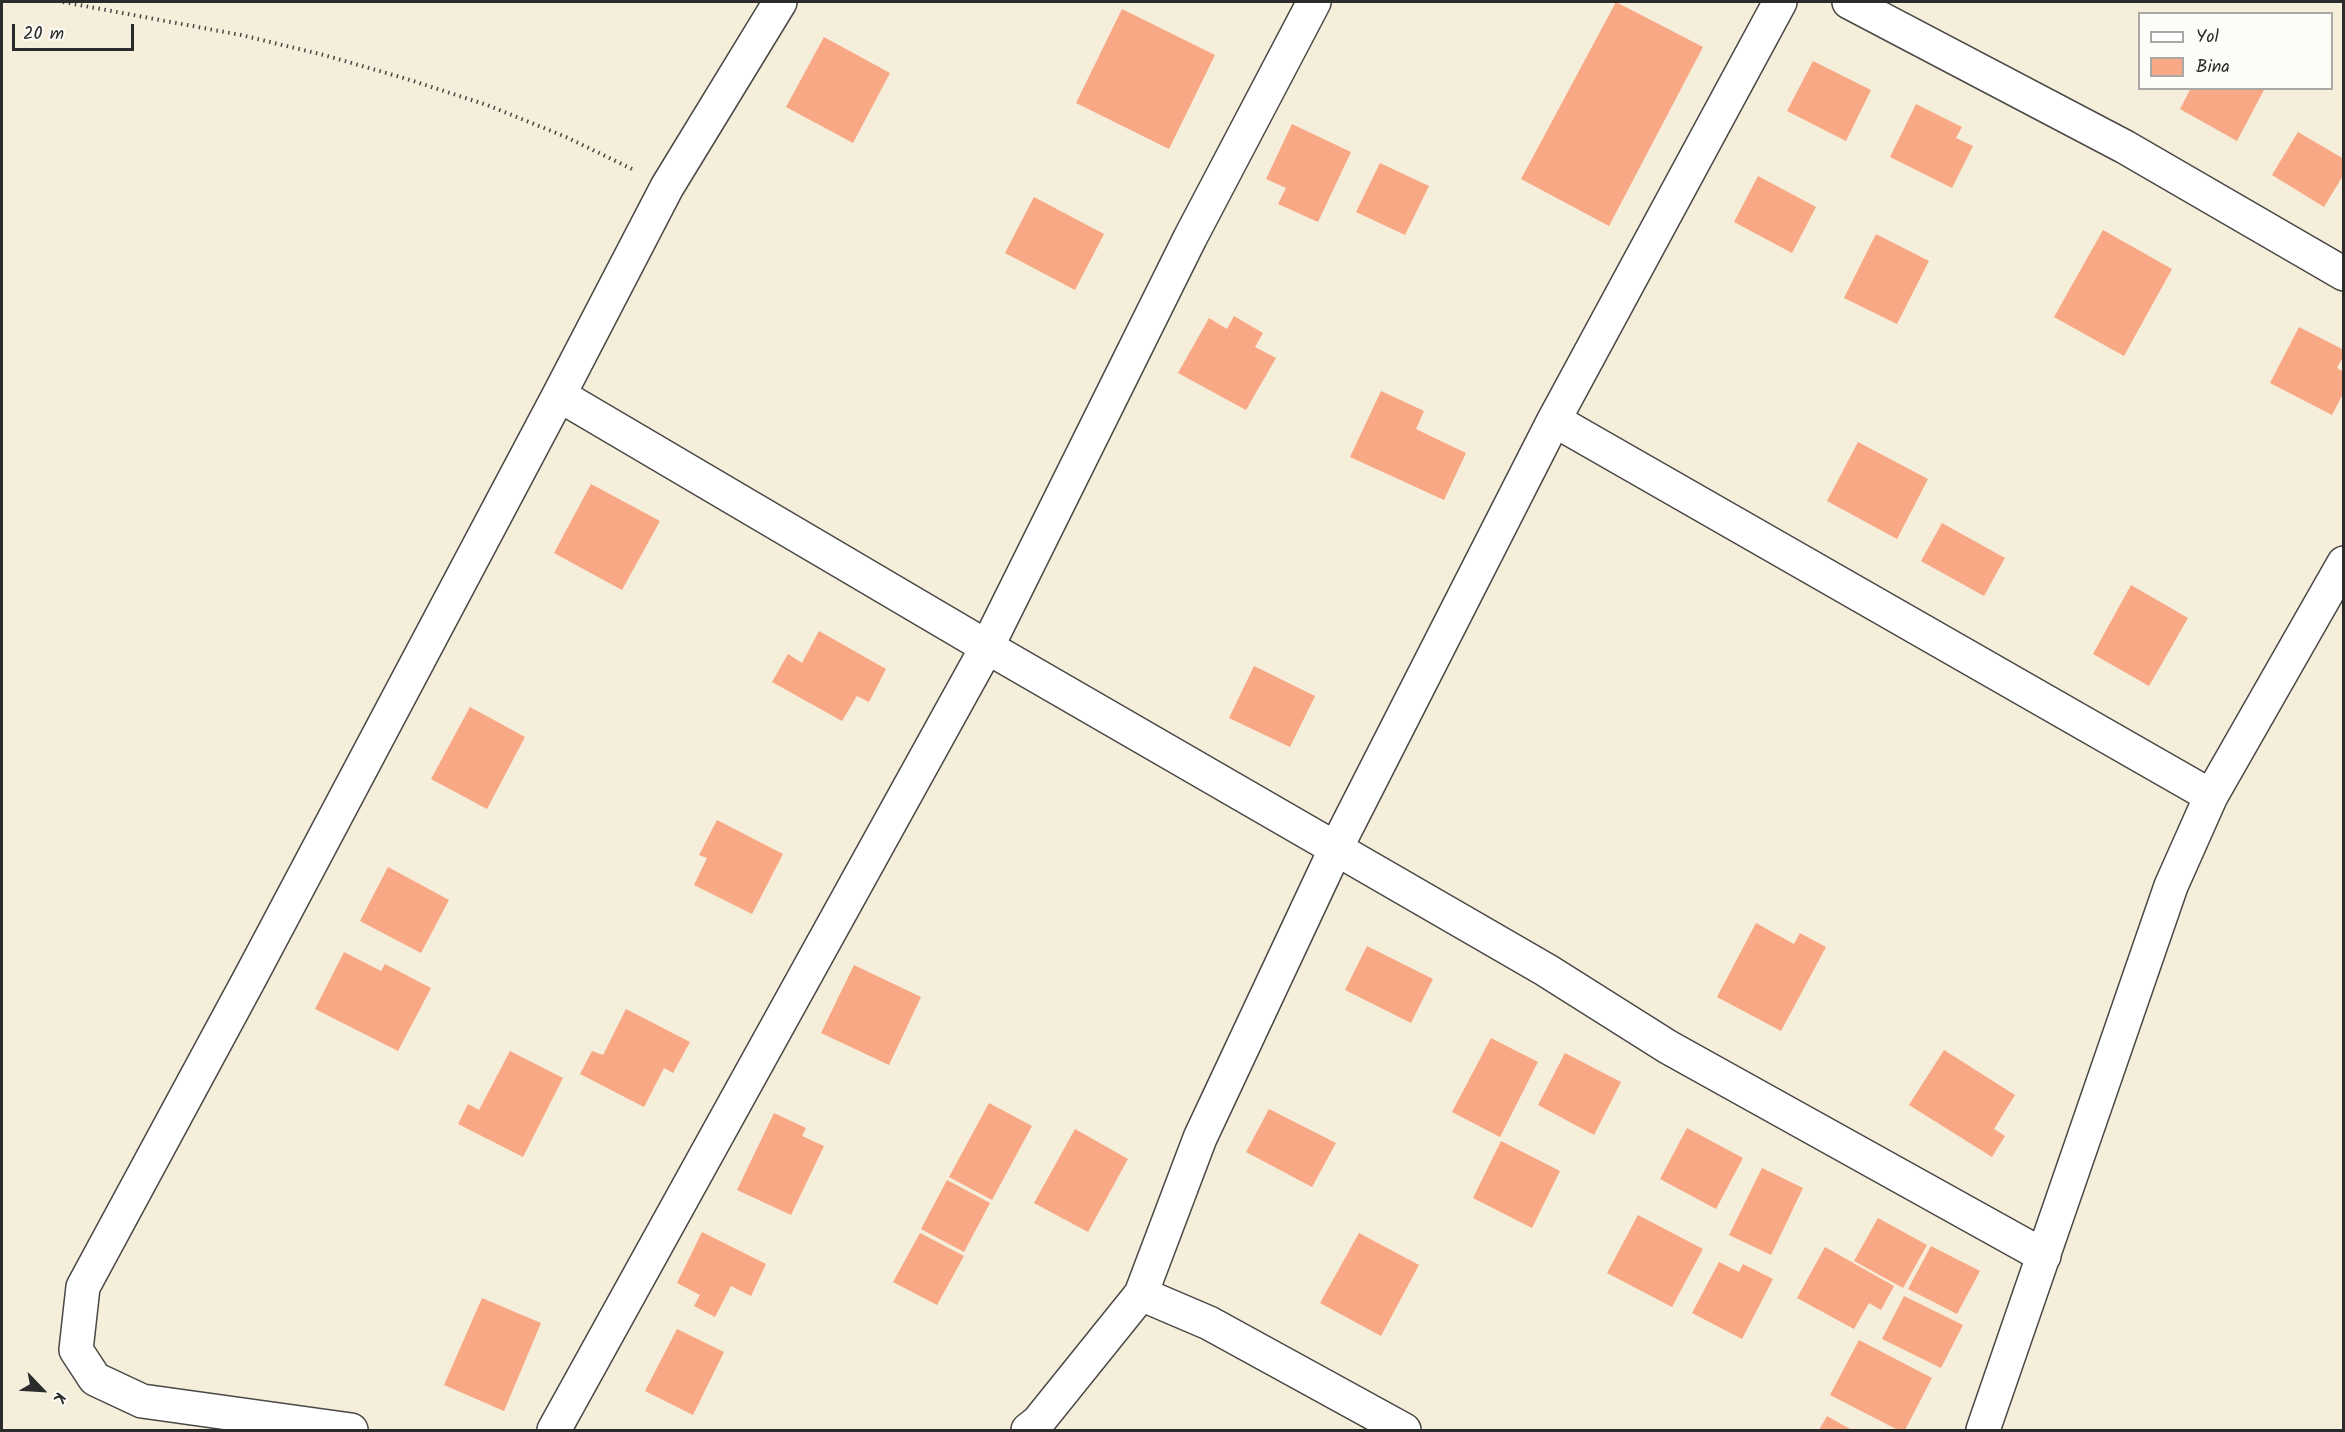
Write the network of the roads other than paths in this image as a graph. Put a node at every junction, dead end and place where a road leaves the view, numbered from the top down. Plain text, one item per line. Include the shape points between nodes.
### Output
1 (780, 2) edge
2 (1314, 2) edge
3 (1780, 2) edge
4 (1849, 2) edge
5 (2343, 274) edge
6 (559, 395) junction
7 (1554, 420) junction
8 (2343, 563) edge
9 (987, 647) junction
10 (2211, 795) junction
11 (1336, 848) junction
12 (2044, 1256) junction
13 (1141, 1294) junction
14 (351, 1431) edge
15 (554, 1431) edge
16 (1028, 1431) edge
17 (1404, 1431) edge
18 (1983, 1431) edge

1 - 6 street via 667,187
2 - 9 street via 1190,238
3 - 7 street
4 - 5 street via 2125,147
6 - 9 street
6 - 14 street via 82,1287 75,1350 95,1379 142,1401
7 - 10 street
7 - 11 street
8 - 10 street
9 - 11 street
9 - 15 street
10 - 12 street via 2171,886
11 - 12 street via 1546,970 1668,1047
11 - 13 street via 1200,1138
12 - 18 street
13 - 16 street
13 - 17 street via 1209,1323

